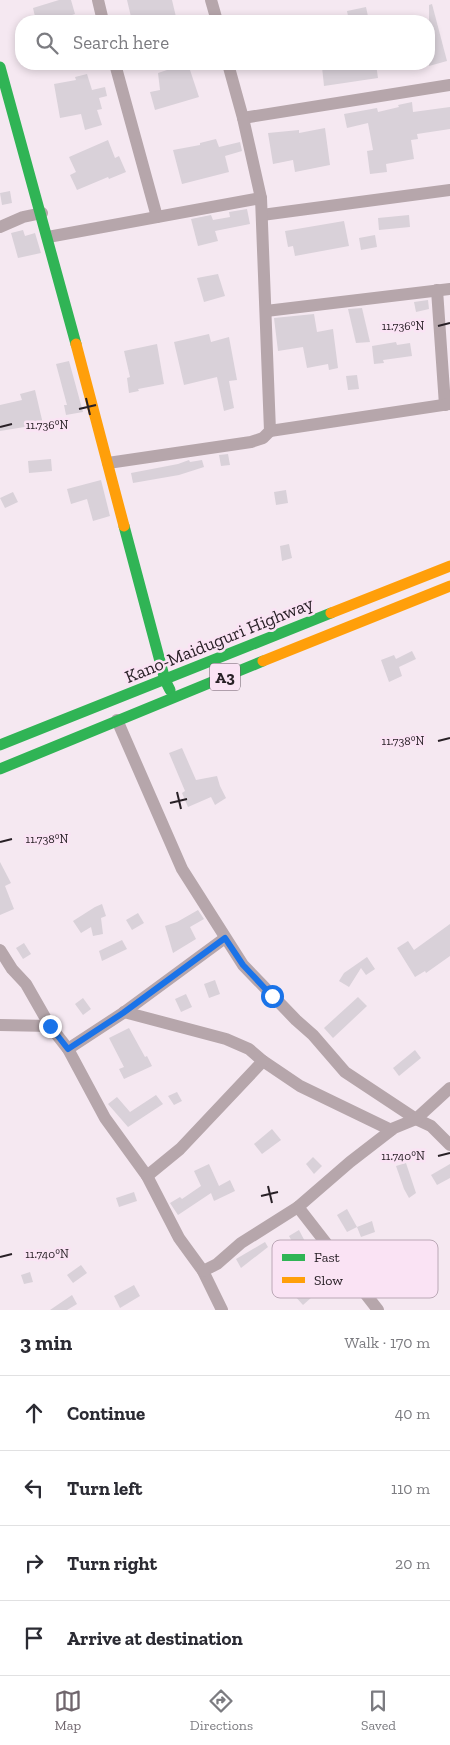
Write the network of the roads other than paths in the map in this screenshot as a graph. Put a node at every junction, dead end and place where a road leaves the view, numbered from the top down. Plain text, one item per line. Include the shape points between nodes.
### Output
1 (98, 0) edge
2 (211, 0) edge
3 (102, 15) edge
4 (215, 15) edge
5 (0, 67) edge
6 (117, 70) edge
7 (230, 70) edge
8 (450, 85) edge
9 (243, 118) junction
10 (450, 190) edge
11 (261, 198) junction
12 (42, 213) junction
13 (262, 215) junction
14 (157, 217) junction
15 (0, 227) edge
16 (48, 237) junction
17 (450, 289) edge
18 (437, 290) junction
19 (266, 311) junction
20 (447, 404) edge
21 (270, 431) junction
22 (108, 463) junction
23 (450, 566) edge
24 (450, 586) edge
25 (166, 680) junction
26 (174, 698) junction
27 (117, 720) junction
28 (0, 745) edge
29 (0, 769) edge
30 (225, 938) junction
31 (0, 950) edge
32 (124, 1012) junction
33 (0, 1025) edge
34 (50, 1026) junction
35 (68, 1049) junction
36 (263, 1062) junction
37 (450, 1088) edge
38 (416, 1119) junction
39 (391, 1130) junction
40 (450, 1145) edge
41 (147, 1176) junction
42 (298, 1207) junction
43 (324, 1240) edge
44 (203, 1272) junction
45 (369, 1298) edge
46 (222, 1310) edge
47 (378, 1310) edge

1 - 3 street
2 - 4 street
5 - 12 main road
6 - 14 street
7 - 9 street
8 - 9 street
9 - 11 street
10 - 13 street
11 - 13 street
11 - 14 street
12 - 15 street
12 - 16 main road
13 - 19 street
14 - 16 street
16 - 22 main road
17 - 18 street
18 - 19 street
18 - 20 street
19 - 21 street
20 - 21 street
21 - 22 street via 252,442
22 - 25 main road
23 - 25 main road, Kano-Maiduguri Highway / A3
24 - 26 main road, Kano-Maiduguri Highway / A3
25 - 26 main road
25 - 28 main road, Kano-Maiduguri Highway / A3
26 - 27 main road, Kano-Maiduguri Highway / A3
27 - 29 main road, Kano-Maiduguri Highway / A3
27 - 30 street via 182,869
30 - 32 street
30 - 38 street via 243,965 345,1072
31 - 34 street via 26,984
32 - 35 street
32 - 36 street via 226,1039 249,1048
33 - 34 street
34 - 35 street
35 - 41 street via 105,1118
36 - 39 street via 300,1086
36 - 41 street via 180,1150
37 - 38 street
38 - 39 street
38 - 40 street via 431,1126
39 - 42 street
41 - 44 street via 179,1238
42 - 43 street
42 - 44 street via 240,1243
44 - 46 street
45 - 47 street

